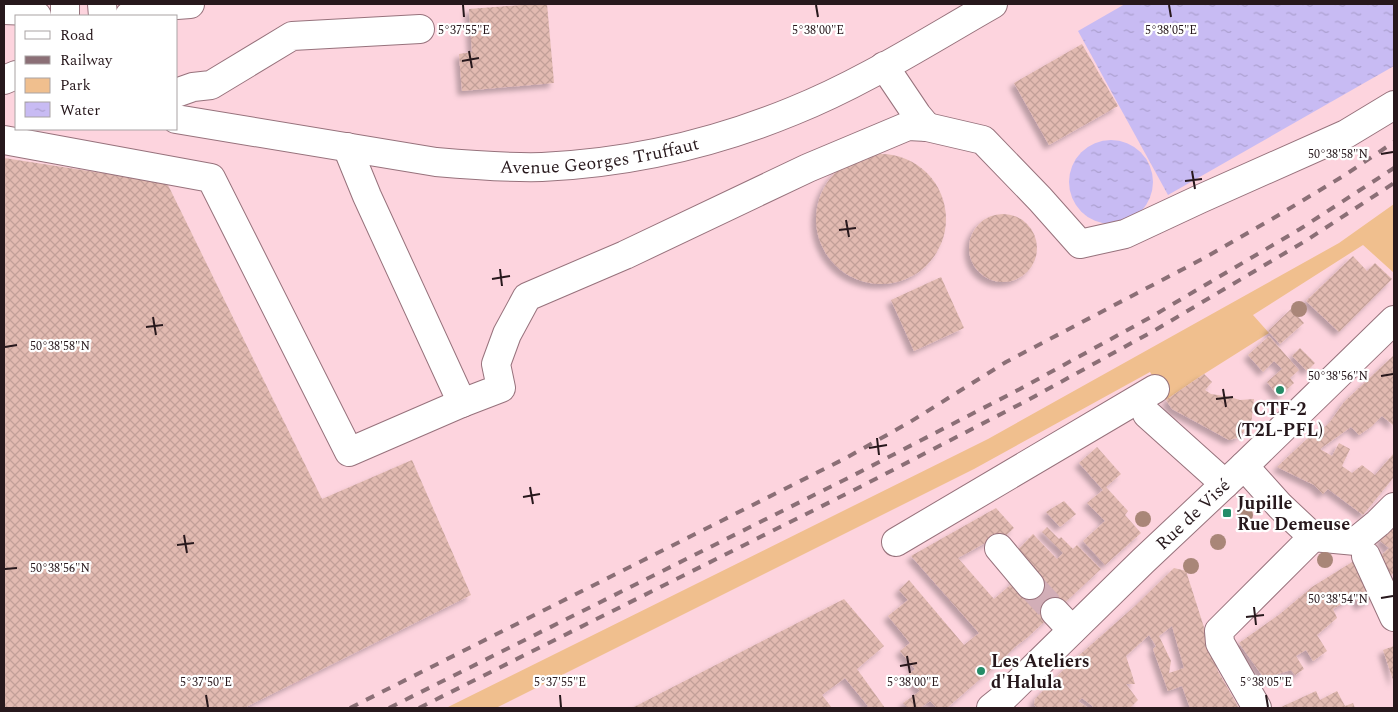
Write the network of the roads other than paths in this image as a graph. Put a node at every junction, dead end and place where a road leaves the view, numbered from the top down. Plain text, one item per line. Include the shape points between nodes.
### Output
1 (190, 4) edge
2 (984, 6) edge
3 (4, 10) edge
4 (36, 15) edge
5 (131, 15) edge
6 (420, 29) dead end
7 (884, 66) junction
8 (178, 92) edge
9 (1394, 105) edge
10 (178, 119) edge
11 (927, 127) junction
12 (4, 140) edge
13 (347, 147) junction
14 (1394, 320) edge
15 (462, 403) junction
16 (1234, 475) junction
17 (1394, 506) edge
18 (1313, 538) junction
19 (896, 542) dead end
20 (999, 548) dead end
21 (1366, 556) dead end
22 (1030, 585) tunnel mouth
23 (1394, 617) edge
24 (1001, 706) edge
25 (1257, 708) edge

1 - 5 main road via 150,7
2 - 7 main road, Avenue Georges Truffaut
3 - 4 main road via 30,11
6 - 8 main road via 292,36 211,85
7 - 11 main road
7 - 13 main road, Avenue Georges Truffaut via 794,111 713,140 665,152 583,164 505,167 436,162
9 - 11 main road via 1346,134 1125,234 1080,244 983,140
10 - 13 main road, Avenue Georges Truffaut
11 - 15 main road via 908,126 808,168 527,297 506,334 496,364 502,388
12 - 15 main road via 211,178 349,452
13 - 15 main road
14 - 16 main road, Rue de Visé
16 - 18 main road via 1280,506
16 - 19 main road via 1151,401
16 - 24 main road, Rue de Visé via 1143,561 1064,621
17 - 18 main road via 1356,541
18 - 25 main road via 1219,631 1220,643
20 - 22 main road
21 - 23 main road

